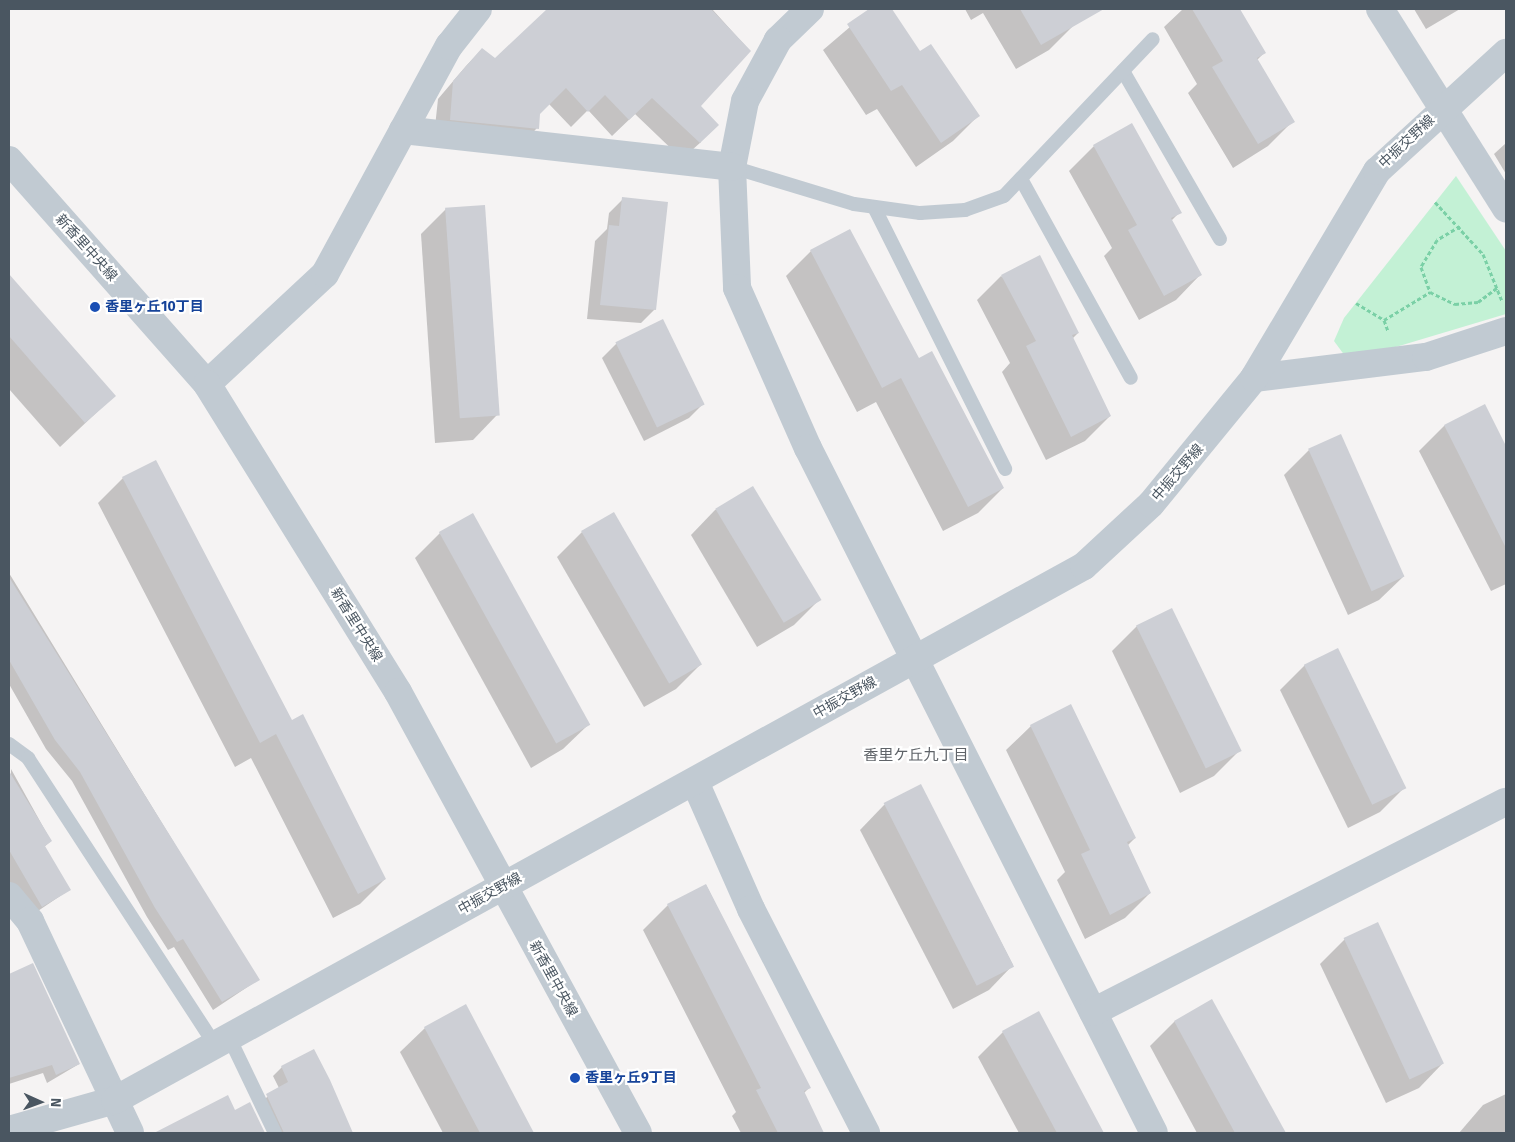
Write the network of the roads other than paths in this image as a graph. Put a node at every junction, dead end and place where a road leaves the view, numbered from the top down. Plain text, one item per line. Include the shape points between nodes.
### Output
1 (478, 9) edge
2 (810, 9) edge
3 (1380, 9) edge
4 (1153, 39) dead end
5 (1506, 53) edge
6 (1123, 70) junction
7 (1443, 109) junction
8 (403, 130) junction
9 (9, 160) edge
10 (732, 166) junction
11 (1021, 179) junction
12 (874, 207) junction
13 (1506, 208) edge
14 (1220, 239) dead end
15 (1505, 318) edge
16 (1131, 378) dead end
17 (1254, 378) junction
18 (208, 384) junction
19 (1005, 469) dead end
20 (913, 659) junction
21 (9, 744) edge
22 (695, 782) junction
23 (1506, 802) edge
24 (502, 888) junction
25 (9, 896) edge
26 (1093, 1012) junction
27 (222, 1041) junction
28 (115, 1100) junction
29 (47, 1127) edge
30 (9, 1130) edge
31 (130, 1133) edge
32 (275, 1133) edge
33 (638, 1133) edge
34 (866, 1133) edge
35 (1154, 1133) edge

1 - 8 street via 449,46
2 - 10 street via 778,40 746,101
3 - 7 street
4 - 6 lane
5 - 7 street, 中振交野線
6 - 11 lane
6 - 14 lane
7 - 13 street
7 - 17 street, 中振交野線 via 1377,170
8 - 10 street
8 - 18 street via 325,274
9 - 18 street, 新香里中央線
10 - 12 lane
10 - 20 street via 737,288 808,448
11 - 12 lane via 1004,196 965,210 920,213
11 - 16 lane
12 - 19 lane
15 - 17 street via 1426,357
17 - 20 street, 中振交野線 via 1151,504 1084,566
18 - 24 street, 新香里中央線 via 398,692
20 - 22 street, 中振交野線
20 - 26 street
21 - 27 lane via 28,758
22 - 24 street, 中振交野線
22 - 34 street via 751,908
23 - 26 street
24 - 27 street, 中振交野線
24 - 33 street, 新香里中央線
25 - 28 street via 30,921
26 - 35 street
27 - 28 street, 中振交野線
27 - 32 lane
28 - 29 street, 中振交野線
28 - 31 street
29 - 30 street, 中振交野線

